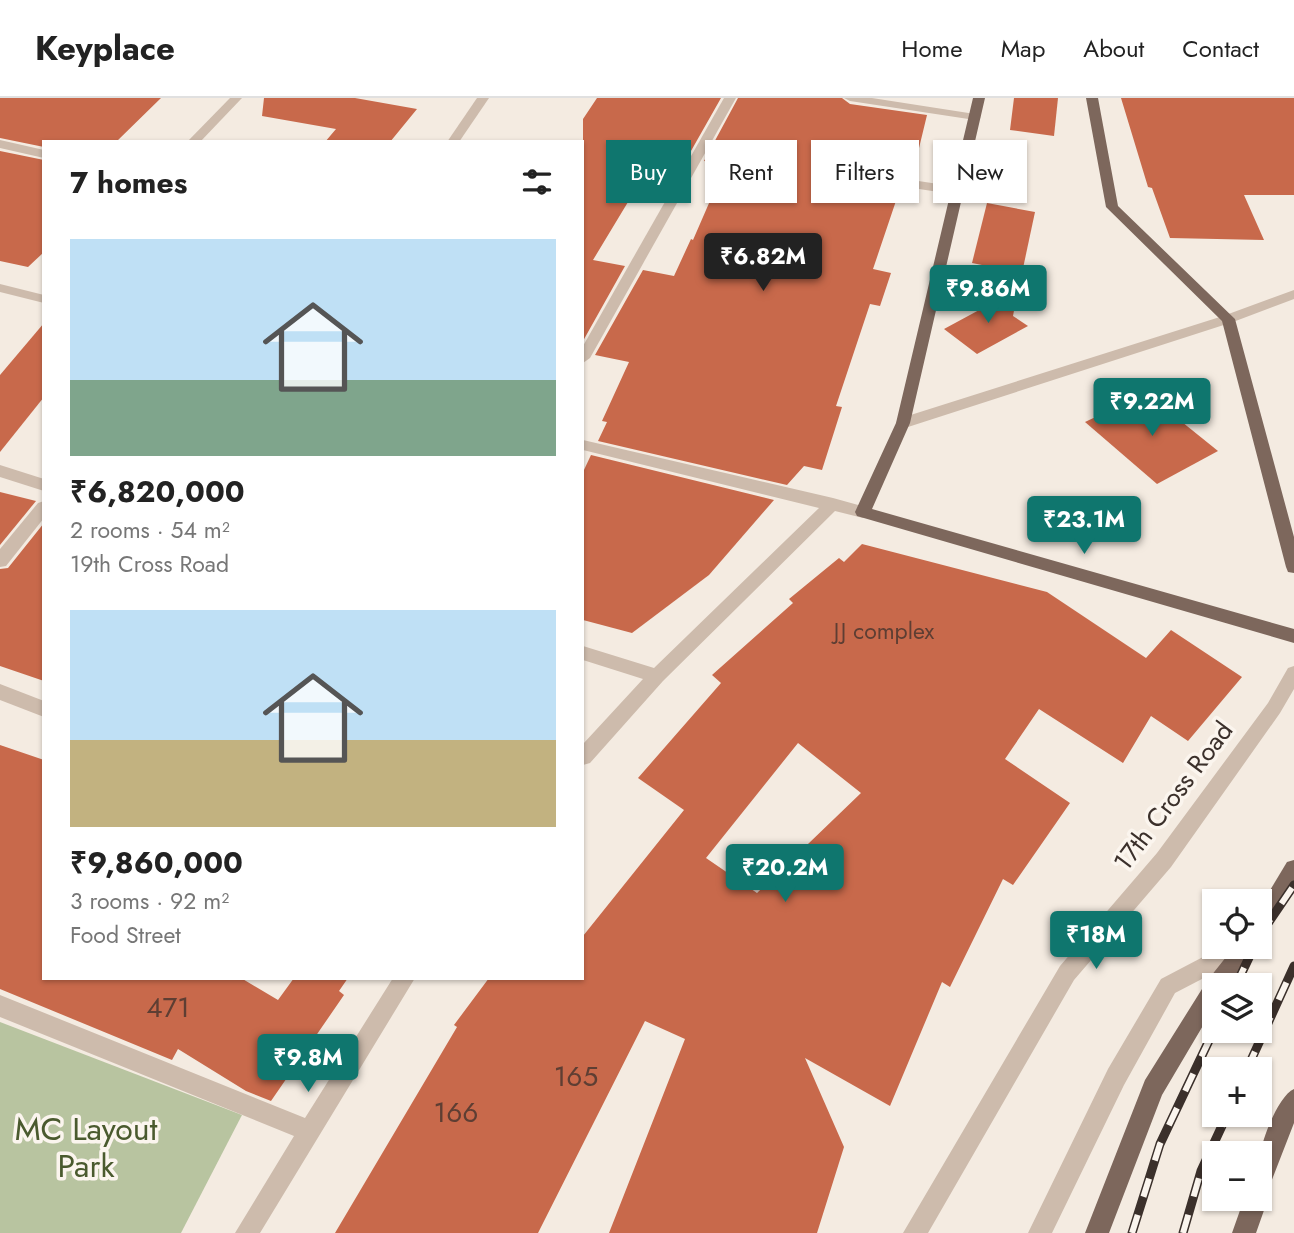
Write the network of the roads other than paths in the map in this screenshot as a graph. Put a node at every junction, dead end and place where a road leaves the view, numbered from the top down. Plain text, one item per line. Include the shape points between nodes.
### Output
1 (236, 98) edge
2 (483, 98) edge
3 (730, 98) edge
4 (850, 98) edge
5 (979, 98) edge
6 (1092, 98) edge
7 (975, 117) junction
8 (195, 140) edge
9 (454, 140) edge
10 (970, 140) edge
11 (0, 144) edge
12 (42, 154) edge
13 (955, 203) edge
14 (0, 288) edge
15 (1294, 294) edge
16 (42, 298) edge
17 (1227, 319) junction
18 (584, 356) edge
19 (903, 423) junction
20 (584, 445) edge
21 (0, 471) edge
22 (42, 484) edge
23 (833, 504) junction
24 (42, 509) edge
25 (863, 512) junction
26 (0, 561) edge
27 (1294, 567) edge
28 (1294, 636) edge
29 (584, 653) edge
30 (1294, 673) edge
31 (657, 676) junction
32 (0, 692) edge
33 (42, 708) edge
34 (584, 756) edge
35 (1294, 869) edge
36 (1272, 906) edge
37 (1221, 959) edge
38 (1236, 959) edge
39 (1225, 973) edge
40 (404, 980) edge
41 (0, 1006) edge
42 (1202, 1007) edge
43 (1294, 1100) edge
44 (1287, 1129) edge
45 (310, 1131) junction
46 (1272, 1161) edge
47 (1252, 1211) edge
48 (247, 1233) edge
49 (915, 1233) edge
50 (1040, 1233) edge
51 (1097, 1233) edge
52 (1244, 1233) edge

1 - 8 street
2 - 9 street
3 - 18 street
4 - 7 street
5 - 7 main road
6 - 17 main road via 1112,207
7 - 10 main road
11 - 12 street
13 - 19 main road
14 - 16 street
15 - 17 street
17 - 19 street
17 - 27 main road
19 - 25 main road
20 - 23 street
21 - 22 street
23 - 25 street
23 - 31 street
24 - 26 street
25 - 28 main road
29 - 31 street
30 - 49 street, 17th Cross Road via 1164,860 1068,973
31 - 34 street
32 - 33 street
35 - 36 main road
37 - 50 street via 1168,986 1116,1077
38 - 39 main road
40 - 45 street
41 - 45 street
42 - 51 main road via 1153,1088
43 - 44 main road
44 - 46 main road
45 - 48 street
47 - 52 main road

